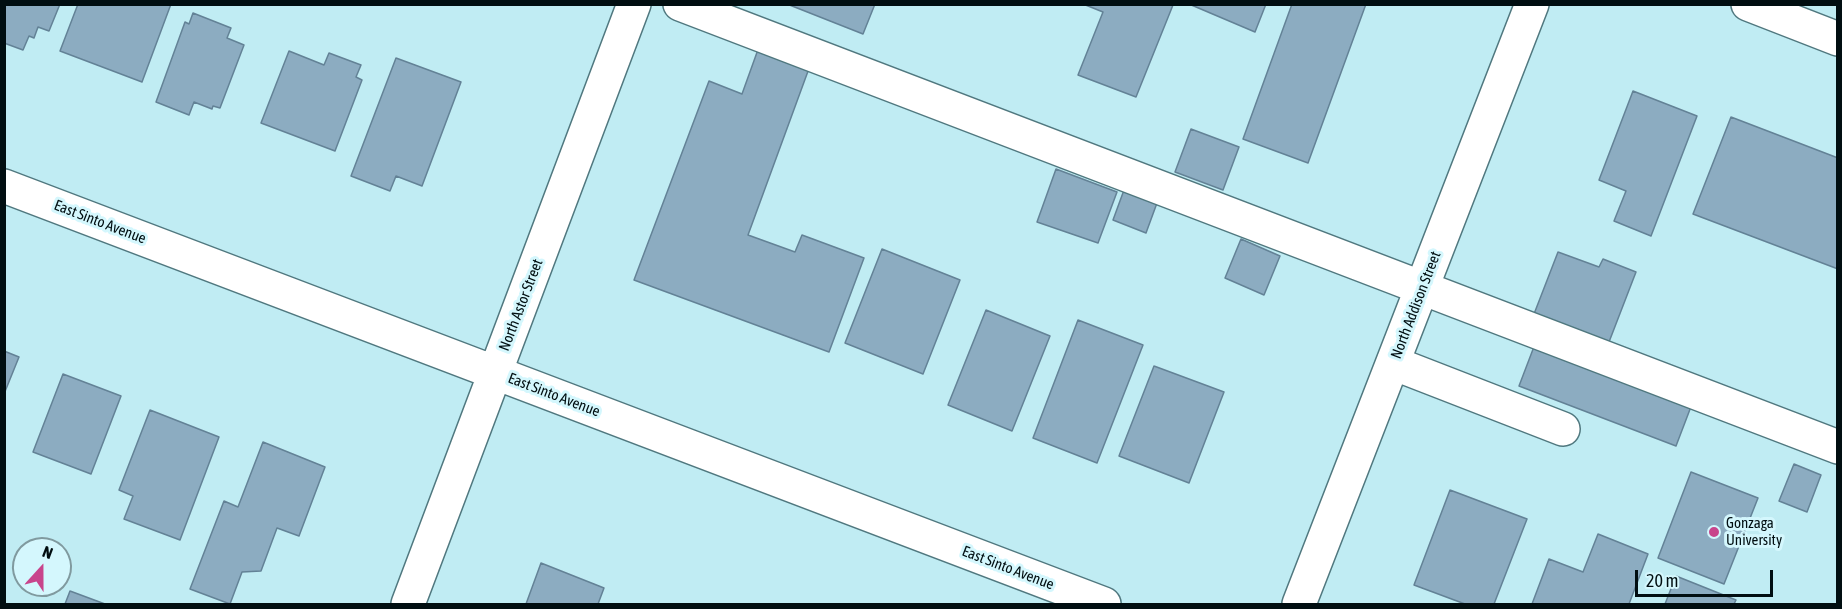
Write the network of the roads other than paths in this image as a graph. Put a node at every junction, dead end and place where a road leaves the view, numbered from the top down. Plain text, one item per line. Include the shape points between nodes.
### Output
1 (634, 4) edge
2 (680, 4) edge
3 (1532, 4) edge
4 (1748, 4) edge
5 (1838, 39) edge
6 (4, 186) edge
7 (1422, 288) junction
8 (1393, 363) junction
9 (496, 373) junction
10 (1563, 429) dead end
11 (1838, 447) edge
12 (408, 604) edge
13 (1104, 604) edge
14 (1299, 604) edge

1 - 9 street, North Astor Street
2 - 7 street
3 - 7 street, North Addison Street
4 - 5 street
6 - 9 street, East Sinto Avenue
7 - 8 street, North Addison Street
7 - 11 street
8 - 10 street
8 - 14 street, North Addison Street
9 - 12 street, North Astor Street
9 - 13 street, East Sinto Avenue

